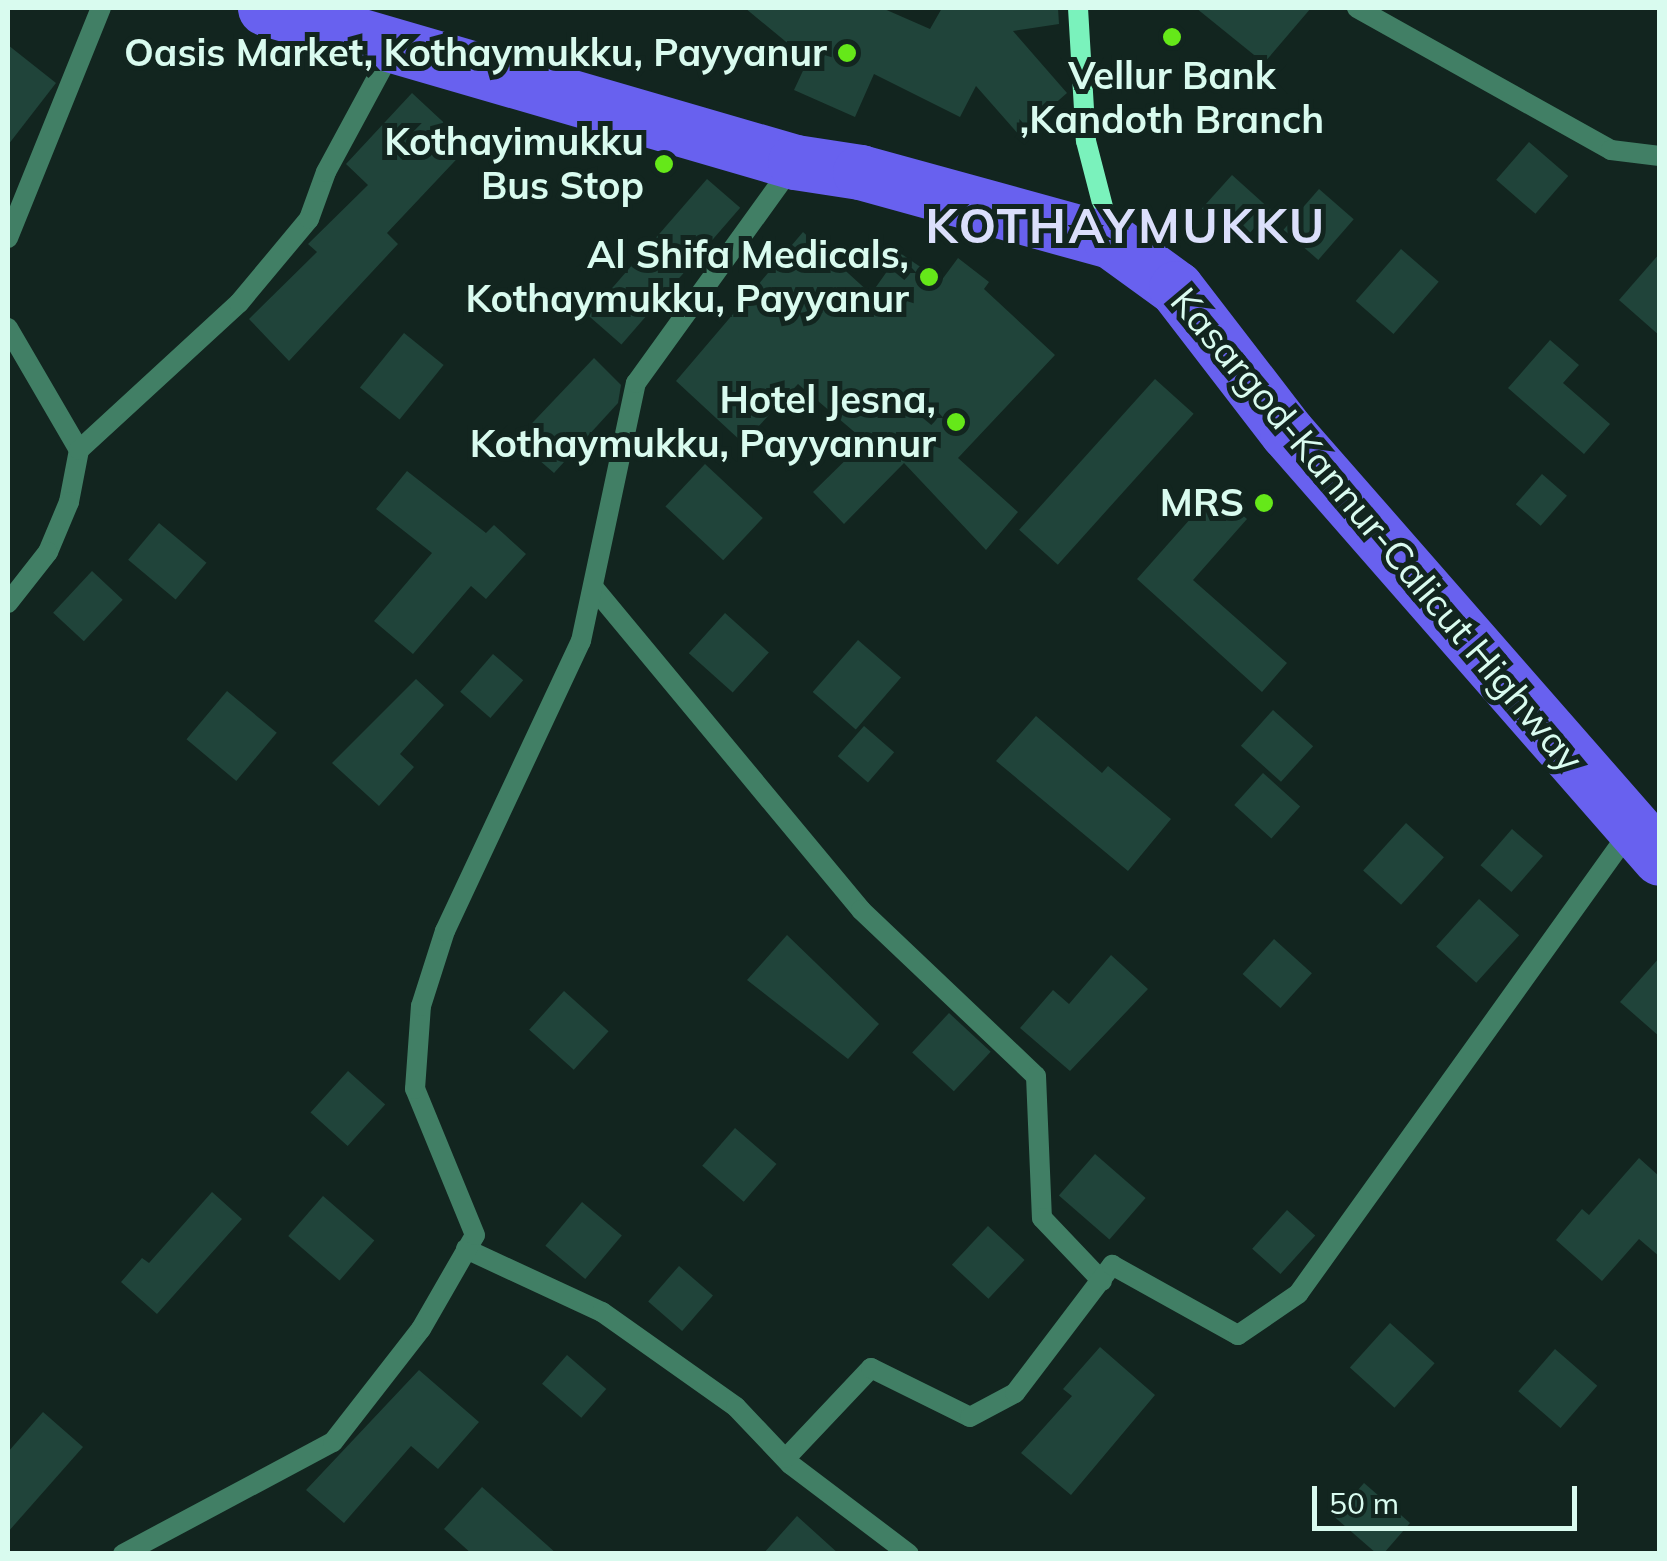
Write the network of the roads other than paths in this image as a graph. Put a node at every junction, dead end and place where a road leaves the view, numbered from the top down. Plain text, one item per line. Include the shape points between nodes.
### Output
1 (101, 8) edge
2 (266, 8) edge
3 (1078, 8) edge
4 (1357, 8) edge
5 (394, 46) junction
6 (1660, 156) edge
7 (796, 162) junction
8 (8, 238) edge
9 (1111, 240) junction
10 (8, 328) edge
11 (79, 450) junction
12 (592, 587) junction
13 (8, 603) edge
14 (1646, 843) edge
15 (466, 1249) junction
16 (1102, 1280) junction
17 (786, 1458) junction
18 (123, 1554) edge
19 (909, 1554) edge

1 - 8 street
2 - 5 highway, Kasargod-Kannur-Calicut Highway
3 - 9 main road via 1086,141
4 - 6 street via 1611,150
5 - 7 highway, Kasargod-Kannur-Calicut Highway
5 - 11 street via 326,172 309,219 240,303
7 - 9 highway, Kasargod-Kannur-Calicut Highway via 860,172
7 - 12 street via 636,384
9 - 14 highway, Kasargod-Kannur-Calicut Highway via 1176,288 1287,432
10 - 11 street
11 - 13 street via 48,552
12 - 15 street via 581,642 444,932 421,1006 415,1089 475,1235
12 - 16 street via 861,910 1036,1076 1042,1218
14 - 16 street via 1298,1294 1238,1335 1112,1265
15 - 17 street via 602,1312 736,1407
15 - 18 street via 421,1328 332,1442
16 - 17 street via 1015,1393 970,1417 871,1368
17 - 19 street

